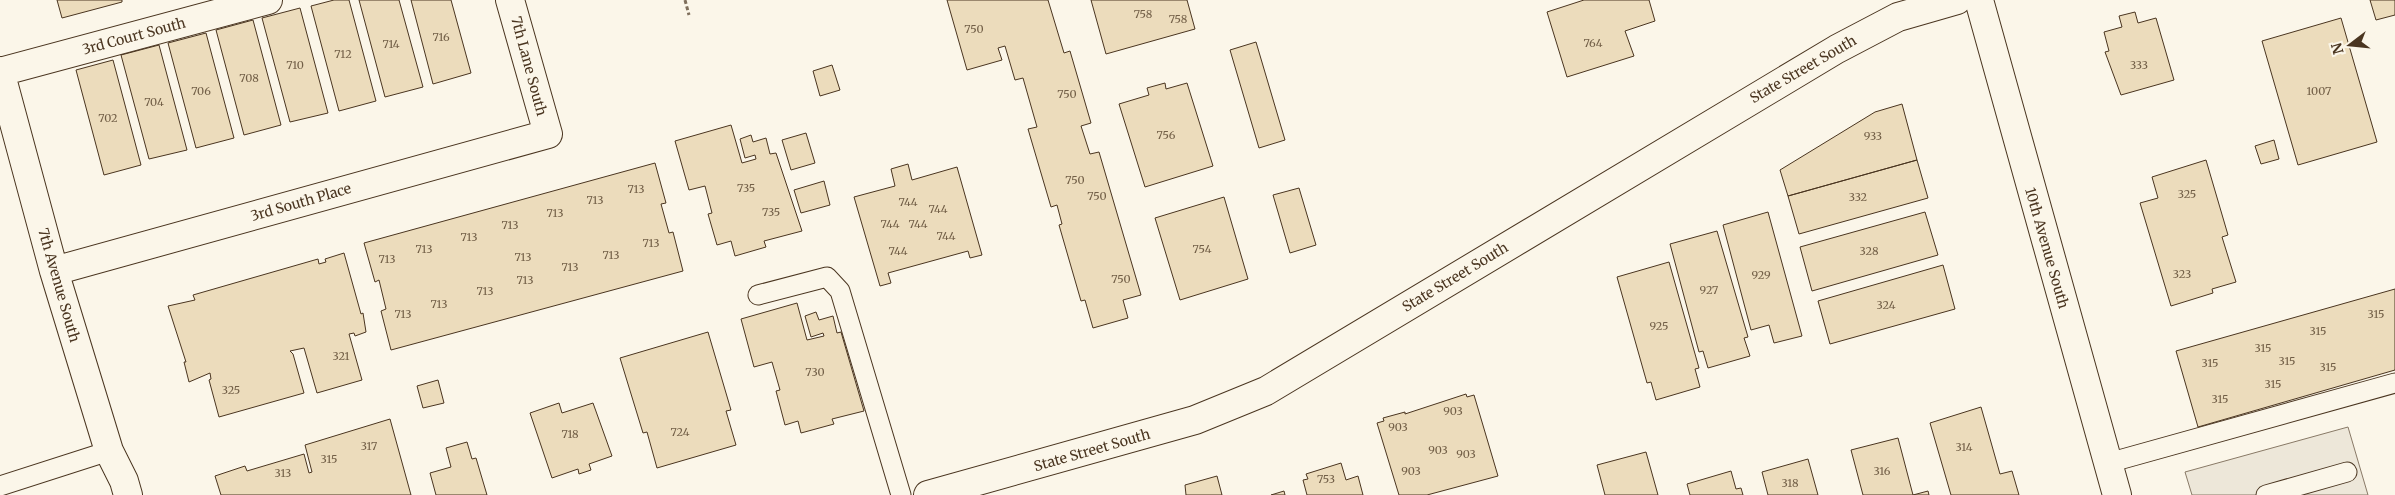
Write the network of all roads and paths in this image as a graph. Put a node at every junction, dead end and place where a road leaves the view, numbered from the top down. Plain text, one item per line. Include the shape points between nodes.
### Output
1 (268, 0) edge
2 (510, 0) edge
3 (685, 0) edge
4 (1956, 0) edge
5 (1979, 0) edge
6 (689, 15) dead end
7 (0, 72) edge
8 (548, 134) joint
9 (54, 271) junction
10 (758, 295) dead end
11 (2395, 383) edge
12 (109, 451) junction
13 (2108, 463) junction
14 (2347, 472) dead end
15 (0, 486) edge
16 (128, 495) edge
17 (901, 495) edge
18 (928, 495) edge
19 (2117, 495) edge
20 (2266, 495) edge

1 - 7 street, 3rd Court South
2 - 8 street, 7th Lane South
3 - 6 path
4 - 18 street, State Street South via 1898,17 1829,53 1266,391 1195,420
5 - 13 street, 10th Avenue South
7 - 9 street, 7th Avenue South
8 - 9 street, 3rd South Place
9 - 12 street, 7th Avenue South
10 - 17 lane via 827,277 840,291
11 - 13 lane
12 - 15 lane
12 - 16 street, 7th Avenue South
13 - 19 street, 10th Avenue South
14 - 20 lane

